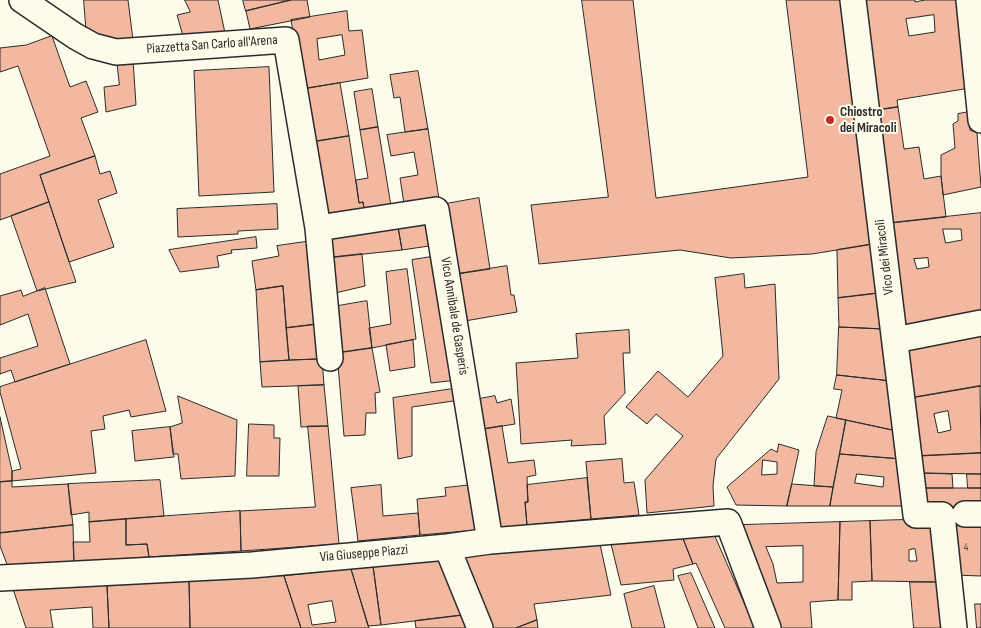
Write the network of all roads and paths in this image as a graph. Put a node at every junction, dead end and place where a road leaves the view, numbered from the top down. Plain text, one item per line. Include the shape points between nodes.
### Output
1 (22, 0) edge
2 (853, 0) edge
3 (969, 0) edge
4 (981, 120) edge
5 (318, 228) junction
6 (981, 323) edge
7 (895, 340) junction
8 (330, 358) dead end
9 (963, 514) edge
10 (490, 541) junction
11 (447, 547) junction
12 (0, 578) edge
13 (480, 628) edge
14 (768, 628) edge
15 (954, 628) edge

1 - 5 street, Piazzetta San Carlo all'Arena via 93,46 116,52 286,40
2 - 7 street, Vico dei Miracoli
3 - 4 street
5 - 8 street
5 - 10 street, Vico Annibale de Gasperis via 436,210
6 - 7 street
7 - 9 street, Vico dei Miracoli via 916,514
9 - 15 street
10 - 11 street, Via Giuseppe Piazzi
10 - 14 street, Via Giuseppe Piazzi via 728,522
11 - 12 street, Via Giuseppe Piazzi via 252,565
11 - 13 street

